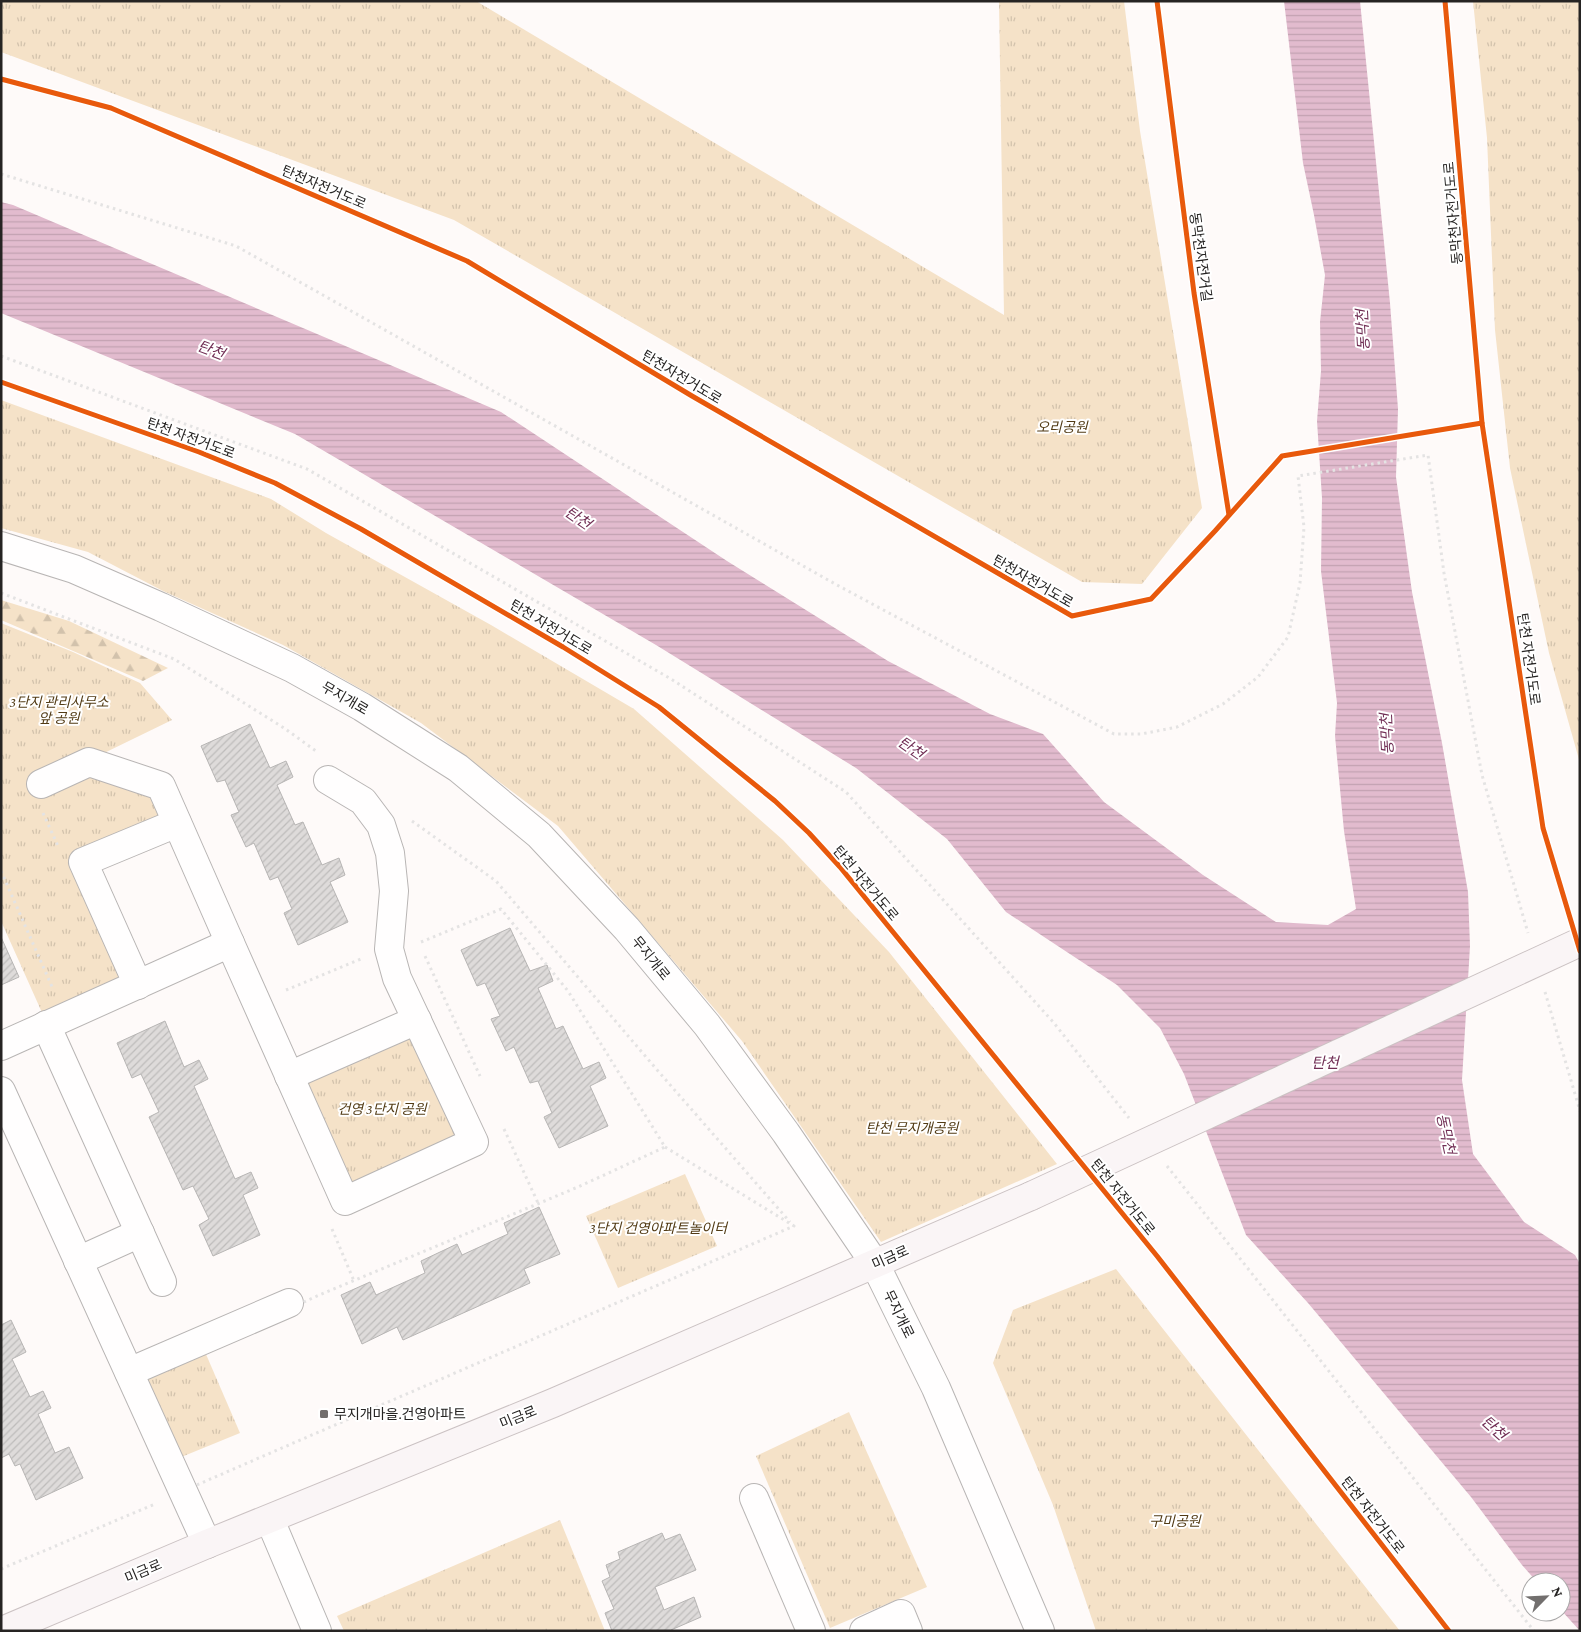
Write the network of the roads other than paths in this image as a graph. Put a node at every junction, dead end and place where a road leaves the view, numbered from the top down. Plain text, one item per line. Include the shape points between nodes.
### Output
1 (1, 546) edge
2 (326, 768) road end
3 (41, 784) dead end
4 (177, 823) junction
5 (1580, 942) edge
6 (230, 943) junction
7 (138, 985) junction
8 (417, 1020) junction
9 (46, 1025) junction
10 (1, 1046) edge
11 (289, 1076) junction
12 (1, 1091) edge
13 (140, 1233) junction
14 (78, 1261) junction
15 (875, 1264) junction
16 (162, 1282) dead end
17 (289, 1303) dead end
18 (129, 1372) junction
19 (754, 1498) dead end
20 (270, 1520) junction
21 (207, 1544) junction
22 (2, 1631) edge
23 (317, 1631) edge
24 (811, 1631) edge
25 (864, 1631) edge
26 (908, 1631) edge
27 (1040, 1631) edge

1 - 15 street, 무지개로 via 74,569 292,668 362,707 458,768 539,835 627,929 707,1025 786,1133
2 - 8 street via 363,801 381,825 390,853 394,891 389,949 397,978
3 - 4 street via 89,762 161,786
4 - 6 street
4 - 7 street via 83,862
5 - 15 main road, 미금로, bridge via 1031,1196
6 - 7 street
6 - 11 street
7 - 9 street
8 - 11 street
8 - 11 street via 474,1142 345,1201
9 - 10 street
9 - 13 street
12 - 14 street
13 - 14 street
13 - 16 street
14 - 18 street
15 - 20 main road, 미금로 via 553,1403
15 - 27 street, 무지개로 via 936,1388
17 - 18 street
18 - 21 street
19 - 24 street
20 - 21 main road, 미금로
20 - 23 street
21 - 22 main road, 미금로
25 - 26 street via 901,1614

